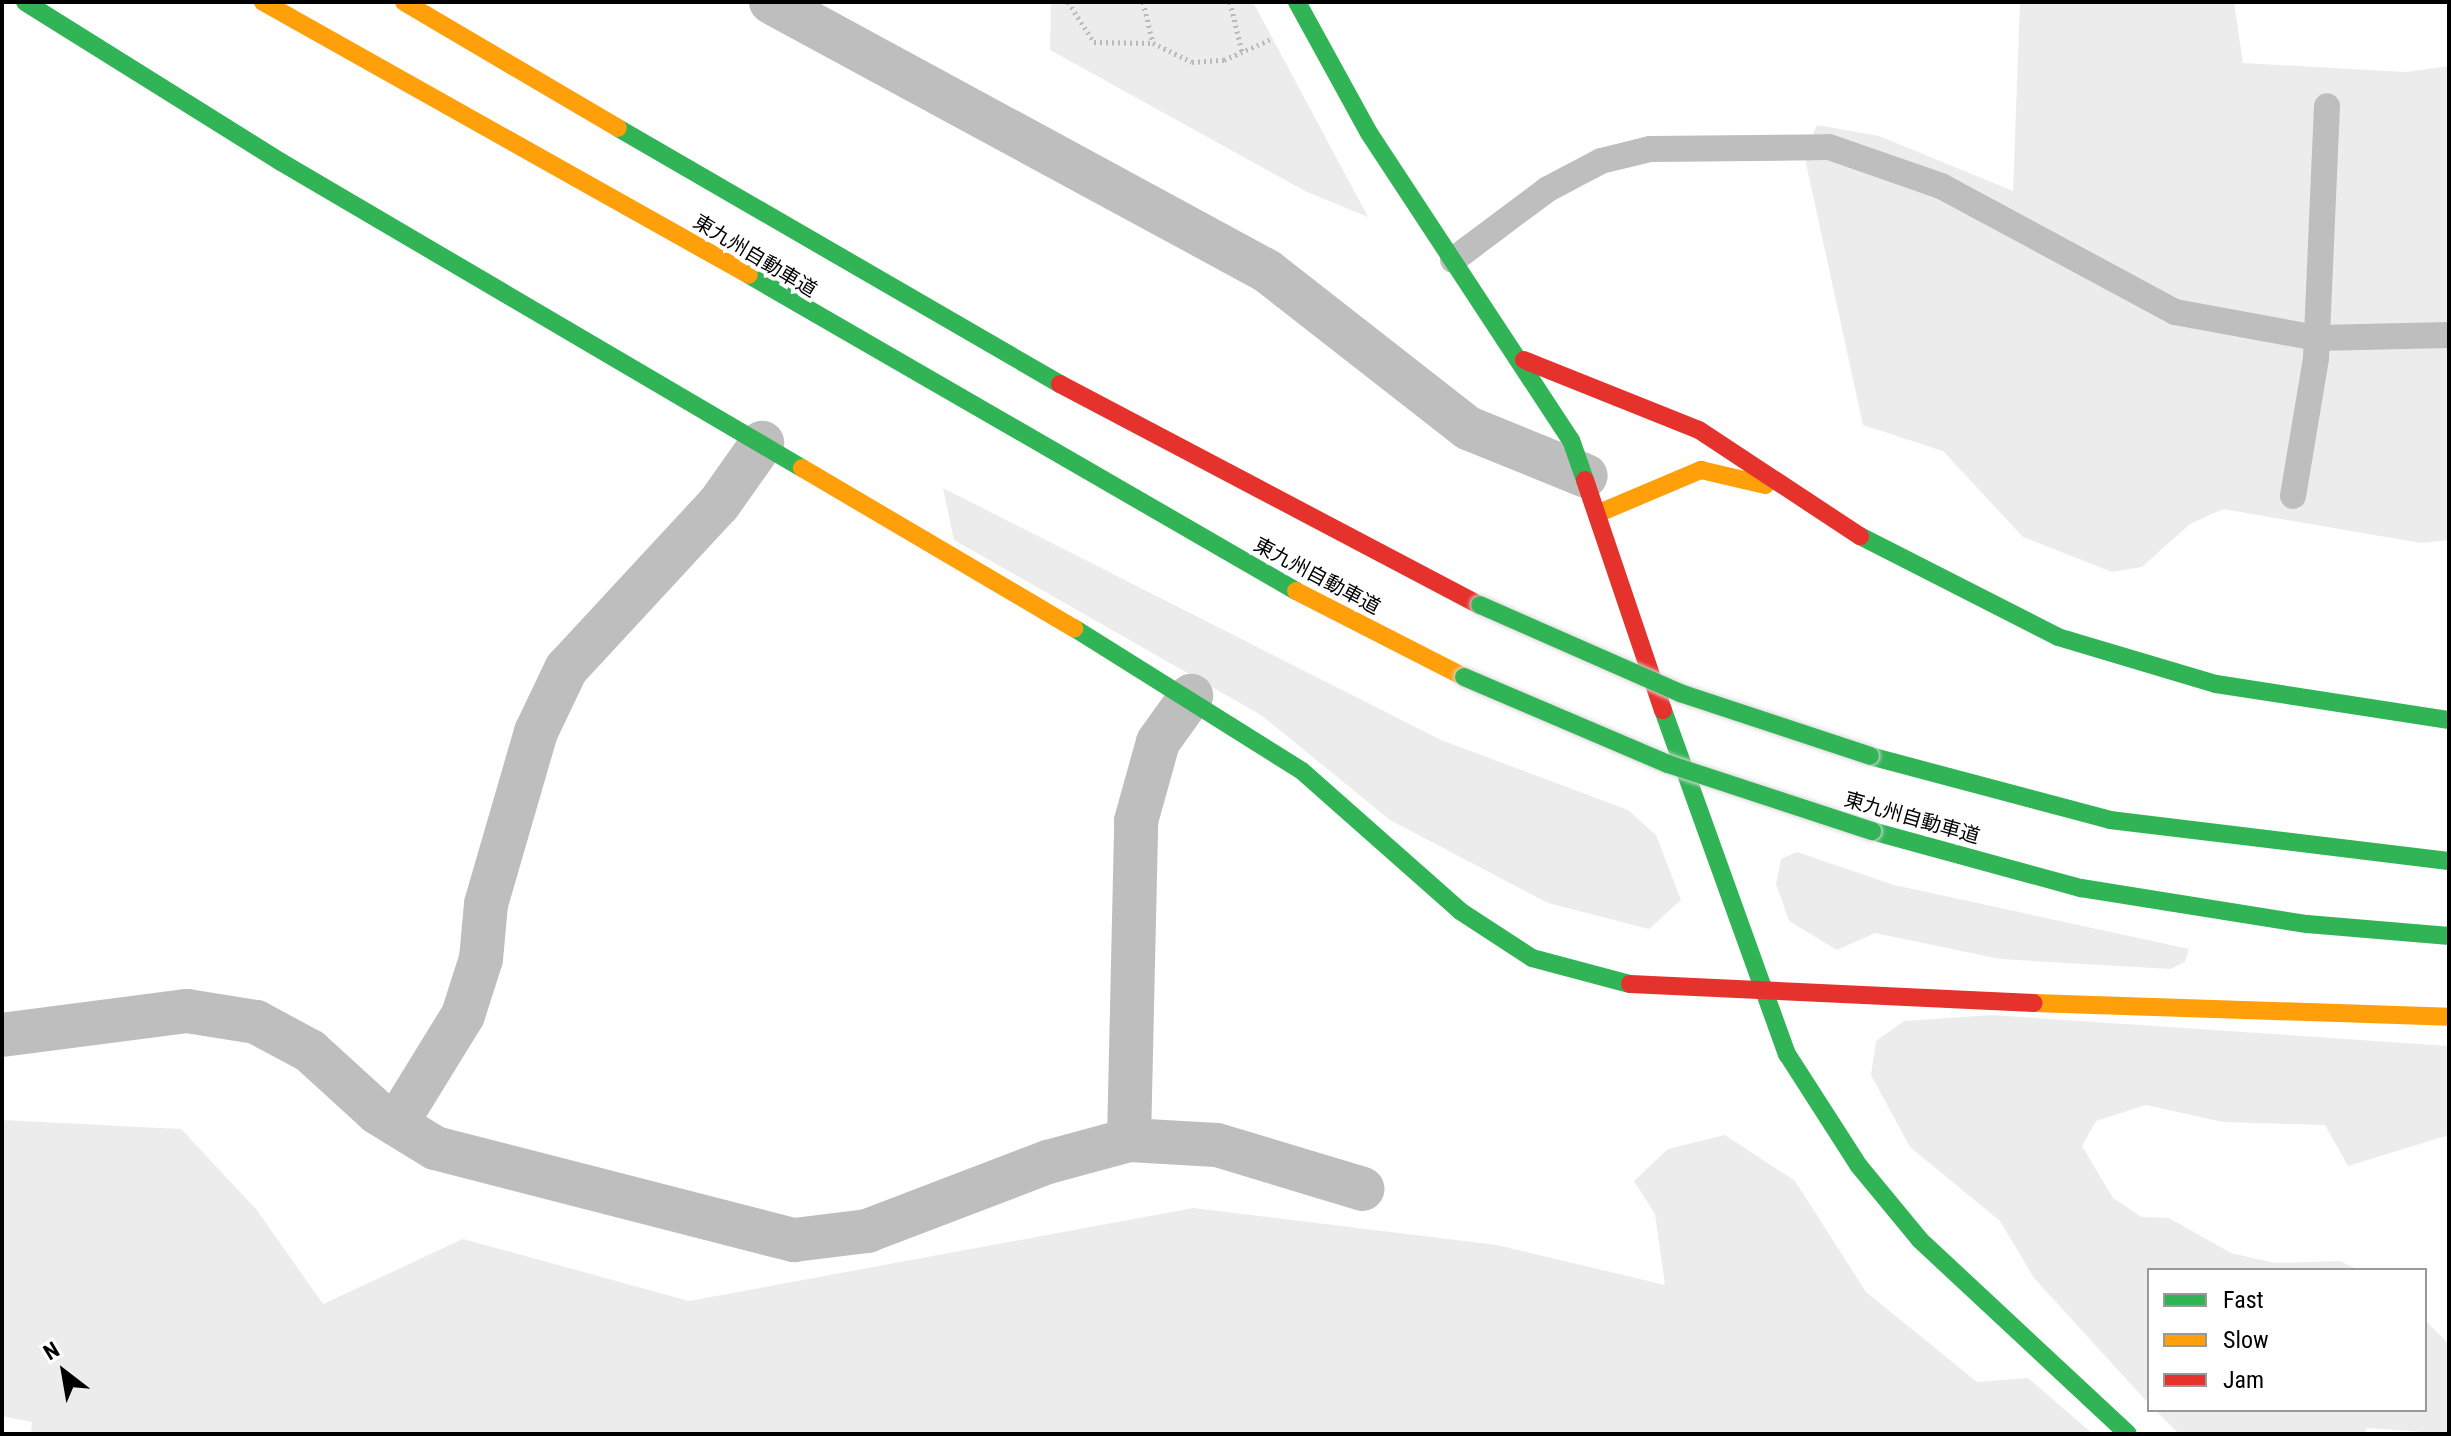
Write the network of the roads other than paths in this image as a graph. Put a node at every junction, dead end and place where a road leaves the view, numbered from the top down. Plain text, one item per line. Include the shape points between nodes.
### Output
1 (25, 2) edge
2 (263, 2) edge
3 (404, 2) edge
4 (771, 2) edge
5 (1297, 2) edge
6 (2327, 106) dead end
7 (1453, 260) junction
8 (2449, 335) edge
9 (2317, 338) junction
10 (1524, 360) junction
11 (762, 443) junction
12 (1593, 495) junction
13 (2293, 496) dead end
14 (1810, 507) junction
15 (1191, 696) junction
16 (2449, 720) edge
17 (2449, 861) edge
18 (2449, 936) edge
19 (1760, 994) junction
20 (2449, 1017) edge
21 (2, 1035) edge
22 (396, 1124) junction
23 (1129, 1140) junction
24 (1363, 1189) dead end
25 (2128, 1434) edge

1 - 11 main road via 281,162
2 - 18 main road, 東九州自動車道, bridge via 446,100 1277,581 1464,677 1668,764 1872,831 2081,888 2307,924
3 - 17 main road, 東九州自動車道, bridge via 932,313 1232,480 1480,605 1680,693 1870,756 2110,820
4 - 12 street via 1267,271 1468,428
5 - 7 main road via 1369,133
6 - 9 lane
7 - 9 lane via 1548,189 1601,161 1650,149 1829,147 1941,186 2162,308
7 - 10 main road
8 - 9 lane
9 - 13 lane
10 - 12 main road
10 - 14 main road via 1699,430
11 - 15 main road
11 - 22 street via 719,504 566,669 536,732 486,904 481,959 463,1015
12 - 14 main road via 1701,470 1743,476
12 - 19 main road
14 - 16 main road via 1934,582 2071,641 2216,684
15 - 19 main road via 1302,771 1460,911 1532,958 1631,986
15 - 23 street via 1158,742 1136,821
19 - 20 main road
19 - 25 main road via 1806,1085 1883,1197 1983,1305
21 - 22 street via 187,1011 256,1022 310,1051
22 - 23 street via 435,1148 794,1240 867,1231 1048,1162
23 - 24 street via 1217,1145

